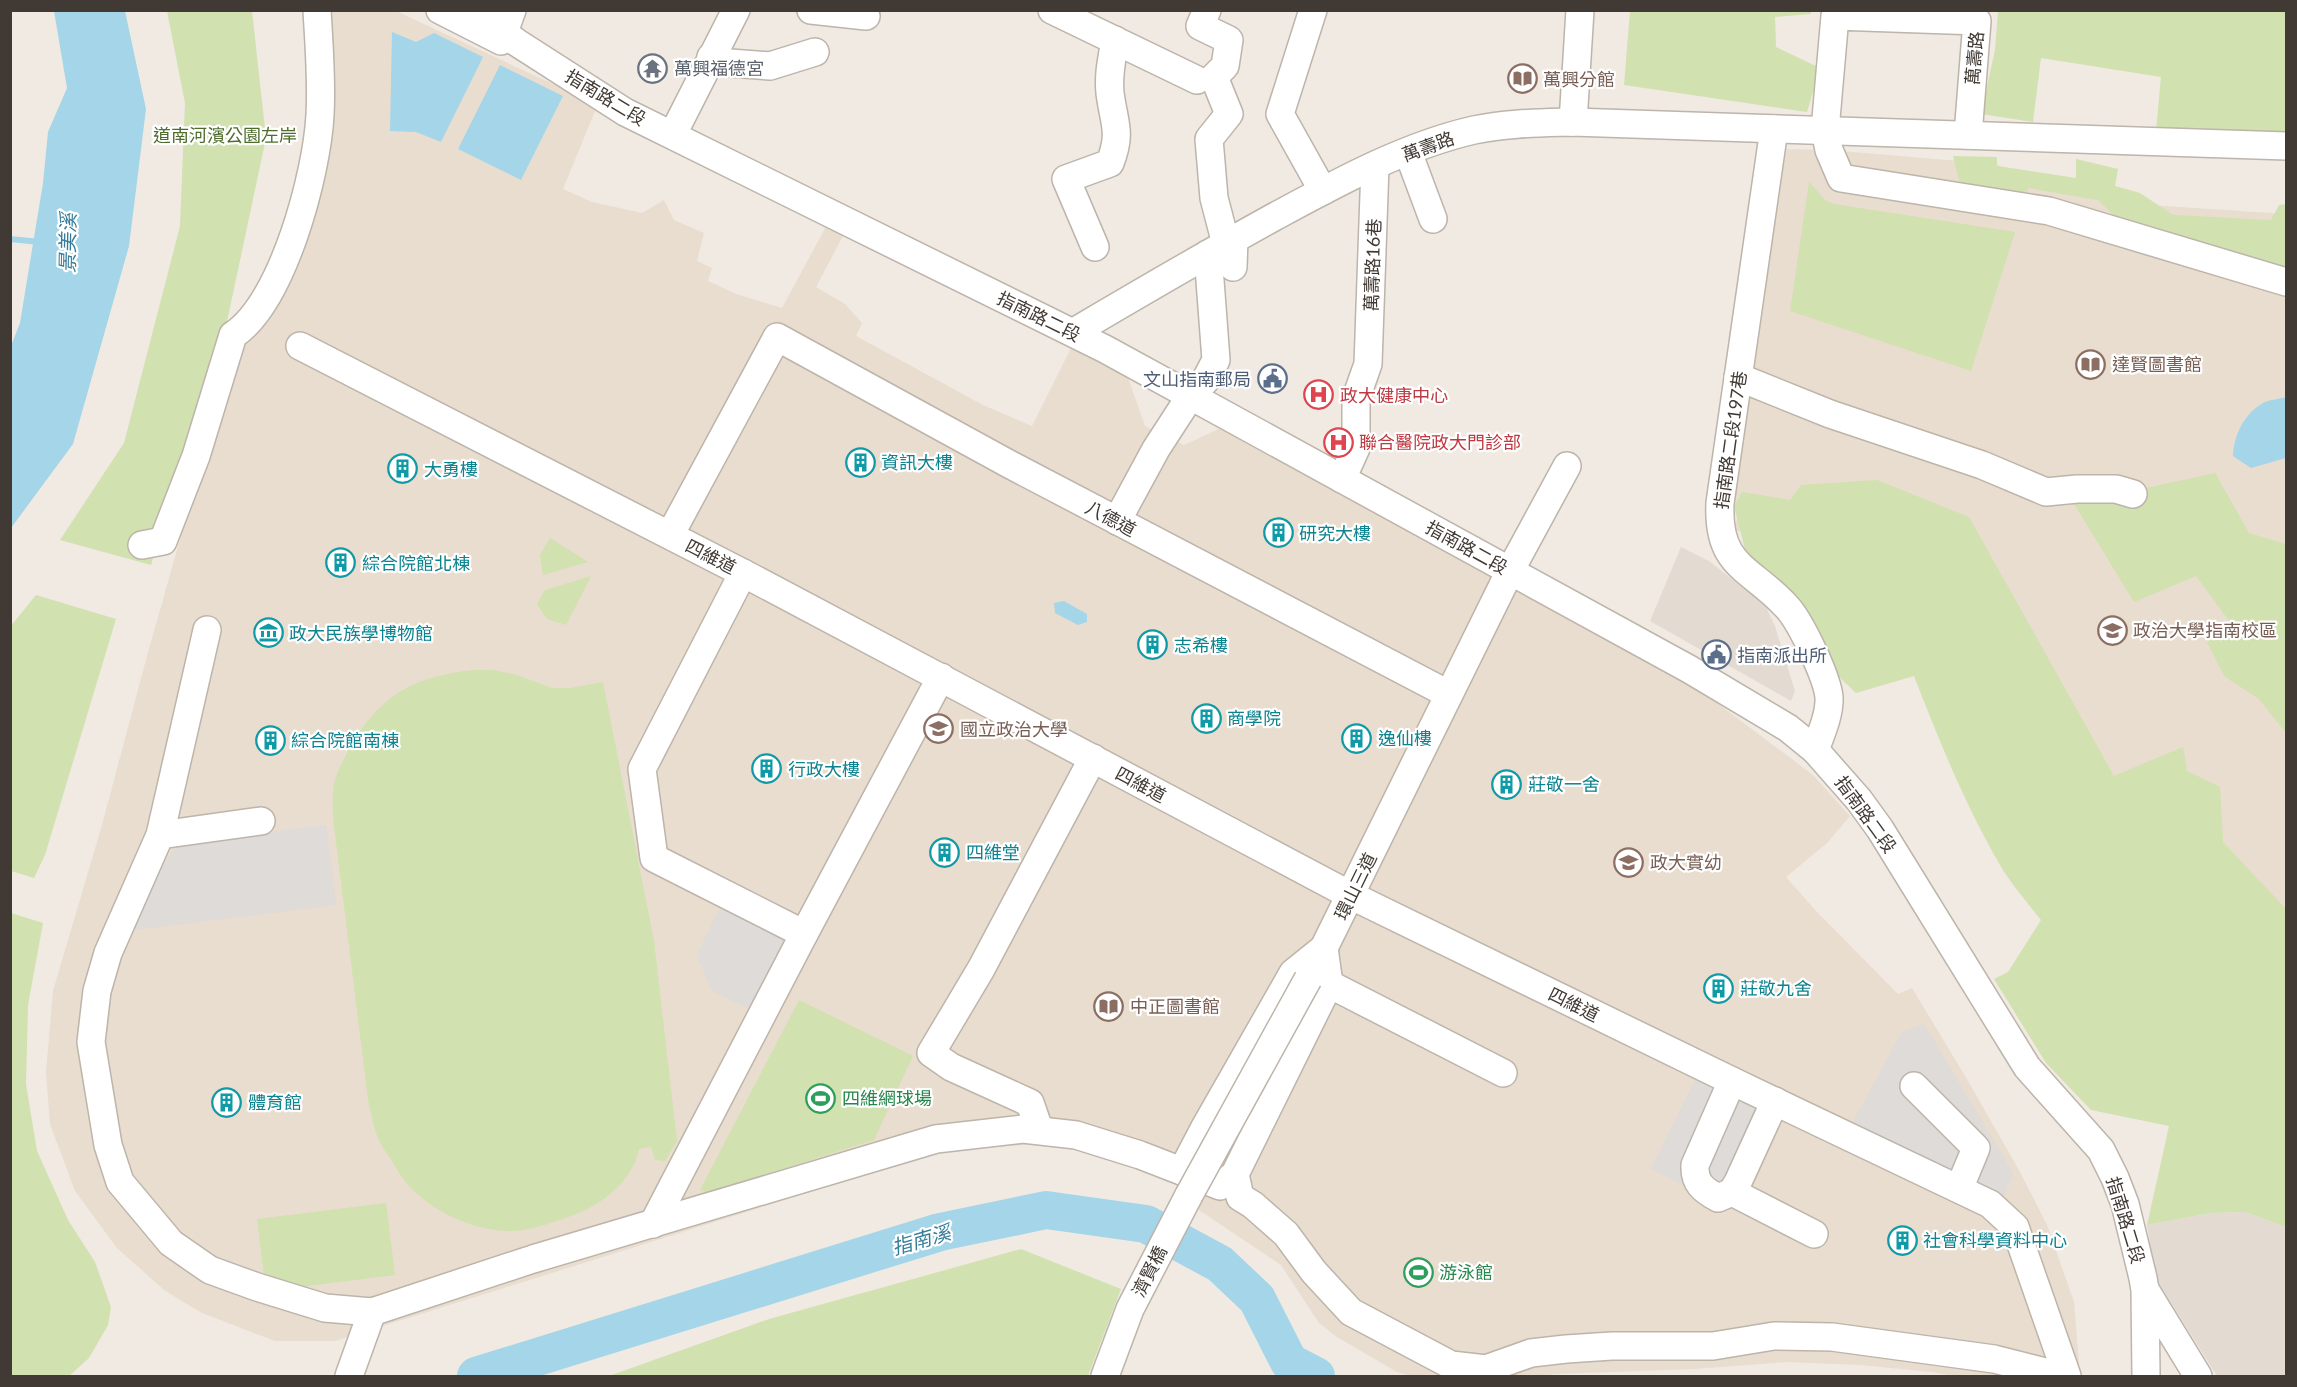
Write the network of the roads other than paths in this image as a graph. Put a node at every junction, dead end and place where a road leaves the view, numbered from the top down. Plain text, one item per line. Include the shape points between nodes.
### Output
1 (317, 10) edge
2 (440, 10) edge
3 (472, 10) edge
4 (736, 10) edge
5 (811, 10) edge
6 (1052, 10) edge
7 (1313, 10) edge
8 (1580, 10) edge
9 (866, 16) dead end
10 (1204, 18) edge
11 (508, 22) edge
12 (1114, 40) junction
13 (815, 52) dead end
14 (711, 57) junction
15 (1197, 80) dead end
16 (1573, 122) junction
17 (1774, 129) junction
18 (1825, 130) junction
19 (672, 134) junction
20 (1968, 135) junction
21 (2286, 146) edge
22 (1408, 152) junction
23 (1376, 166) junction
24 (1323, 190) junction
25 (1433, 219) dead end
26 (1095, 248) dead end
27 (1225, 251) junction
28 (2286, 282) edge
29 (1074, 332) junction
30 (300, 345) dead end
31 (1738, 377) junction
32 (1191, 395) junction
33 (1567, 466) dead end
34 (1342, 479) junction
35 (2133, 494) dead end
36 (1117, 521) junction
37 (670, 535) junction
38 (142, 545) dead end
39 (1510, 571) junction
40 (743, 573) junction
41 (207, 630) dead end
42 (941, 677) junction
43 (1448, 694) junction
44 (1815, 750) junction
45 (1093, 759) junction
46 (261, 821) dead end
47 (160, 835) junction
48 (1350, 895) junction
49 (804, 934) junction
50 (1324, 948) junction
51 (1319, 981) junction
52 (1503, 1073) dead end
53 (1732, 1082) junction
54 (1914, 1086) dead end
55 (1775, 1101) junction
56 (1039, 1130) junction
57 (1227, 1180) junction
58 (1185, 1183) junction
59 (1959, 1189) junction
60 (1732, 1192) junction
61 (653, 1224) junction
62 (1814, 1234) dead end
63 (2145, 1290) junction
64 (372, 1312) junction
65 (349, 1377) edge
66 (1105, 1377) edge
67 (2061, 1377) edge
68 (2067, 1377) edge
69 (2146, 1377) edge
70 (2198, 1377) edge

1 - 38 street via 320,117 314,160 292,241 258,309 245,327 233,335 196,456 163,541
2 - 11 street via 501,41
3 - 11 street, 指南路二段
4 - 14 street
5 - 9 street
6 - 12 street
7 - 24 street via 1280,114
8 - 16 street
10 - 27 street via 1229,40 1225,66 1214,77 1229,114 1209,139 1214,198
11 - 19 street, 指南路二段 via 625,112
12 - 15 street
12 - 26 street via 1109,72 1116,146 1110,163 1066,179
13 - 14 street via 770,66 730,63
14 - 19 street
16 - 17 street, 萬壽路
16 - 22 street, 萬壽路 via 1475,129
17 - 18 street, 萬壽路
17 - 31 street, 指南路二段197巷
18 - 20 street, 萬壽路
18 - 20 street, 萬壽路 via 1835,16 1977,21
18 - 28 street via 1841,178 2049,211
19 - 29 street, 指南路二段
20 - 21 street, 萬壽路
22 - 23 street, 萬壽路
22 - 25 street
23 - 24 street, 萬壽路
23 - 34 street, 萬壽路16巷 via 1368,364 1356,398 1356,448
24 - 27 street, 萬壽路
27 - 29 street, 萬壽路
27 - 32 street via 1216,360 1205,381
29 - 32 street, 指南路二段
30 - 37 street, 四維道
31 - 35 street via 2046,492 2116,489
31 - 44 street, 指南路二段197巷 via 1720,503 1722,536 1739,567 1796,619 1823,676 1828,708
32 - 34 street, 指南路二段
32 - 36 street via 1156,448
33 - 39 street, 環山三道
34 - 39 street, 指南路二段
36 - 37 street, 八德道 via 777,337
36 - 43 street, 八德道
37 - 40 street, 四維道
39 - 43 street, 環山三道
39 - 44 street, 指南路二段 via 1752,705
40 - 42 street, 四維道
40 - 49 street via 642,769 654,858
41 - 47 street
42 - 45 street, 四維道
42 - 49 street
43 - 48 street, 環山三道
44 - 63 street, 指南路二段 via 1880,829 2027,1067 2101,1150 2125,1204
45 - 48 street, 四維道
45 - 56 street via 981,969 931,1053 951,1067 1030,1103
46 - 47 street
47 - 64 street via 108,953 97,991 91,1042 108,1145 120,1182 171,1243 210,1269 325,1308
48 - 50 street, 環山三道
48 - 53 street, 四維道
49 - 61 street
50 - 51 street, 環山三道
50 - 58 street via 1293,973 1210,1119
51 - 52 street
51 - 57 street
51 - 58 street, 環山三道, bridge
53 - 55 street, 四維道
53 - 60 street via 1694,1175 1702,1189 1718,1198
54 - 59 street via 1976,1148
55 - 59 street, 四維道
55 - 60 street
56 - 58 street via 1076,1135 1140,1155
56 - 61 street via 936,1140
57 - 58 street
57 - 67 street via 1240,1197 1286,1234 1351,1312 1451,1365 1486,1369 1531,1353 1566,1349 1713,1346 1774,1336 1832,1336 1994,1359
58 - 66 street, 濟賢橋
59 - 68 street, 四維道 via 1990,1204 2015,1227
60 - 62 street
61 - 64 street
63 - 69 street, 指南路二段
63 - 70 street
64 - 65 street

